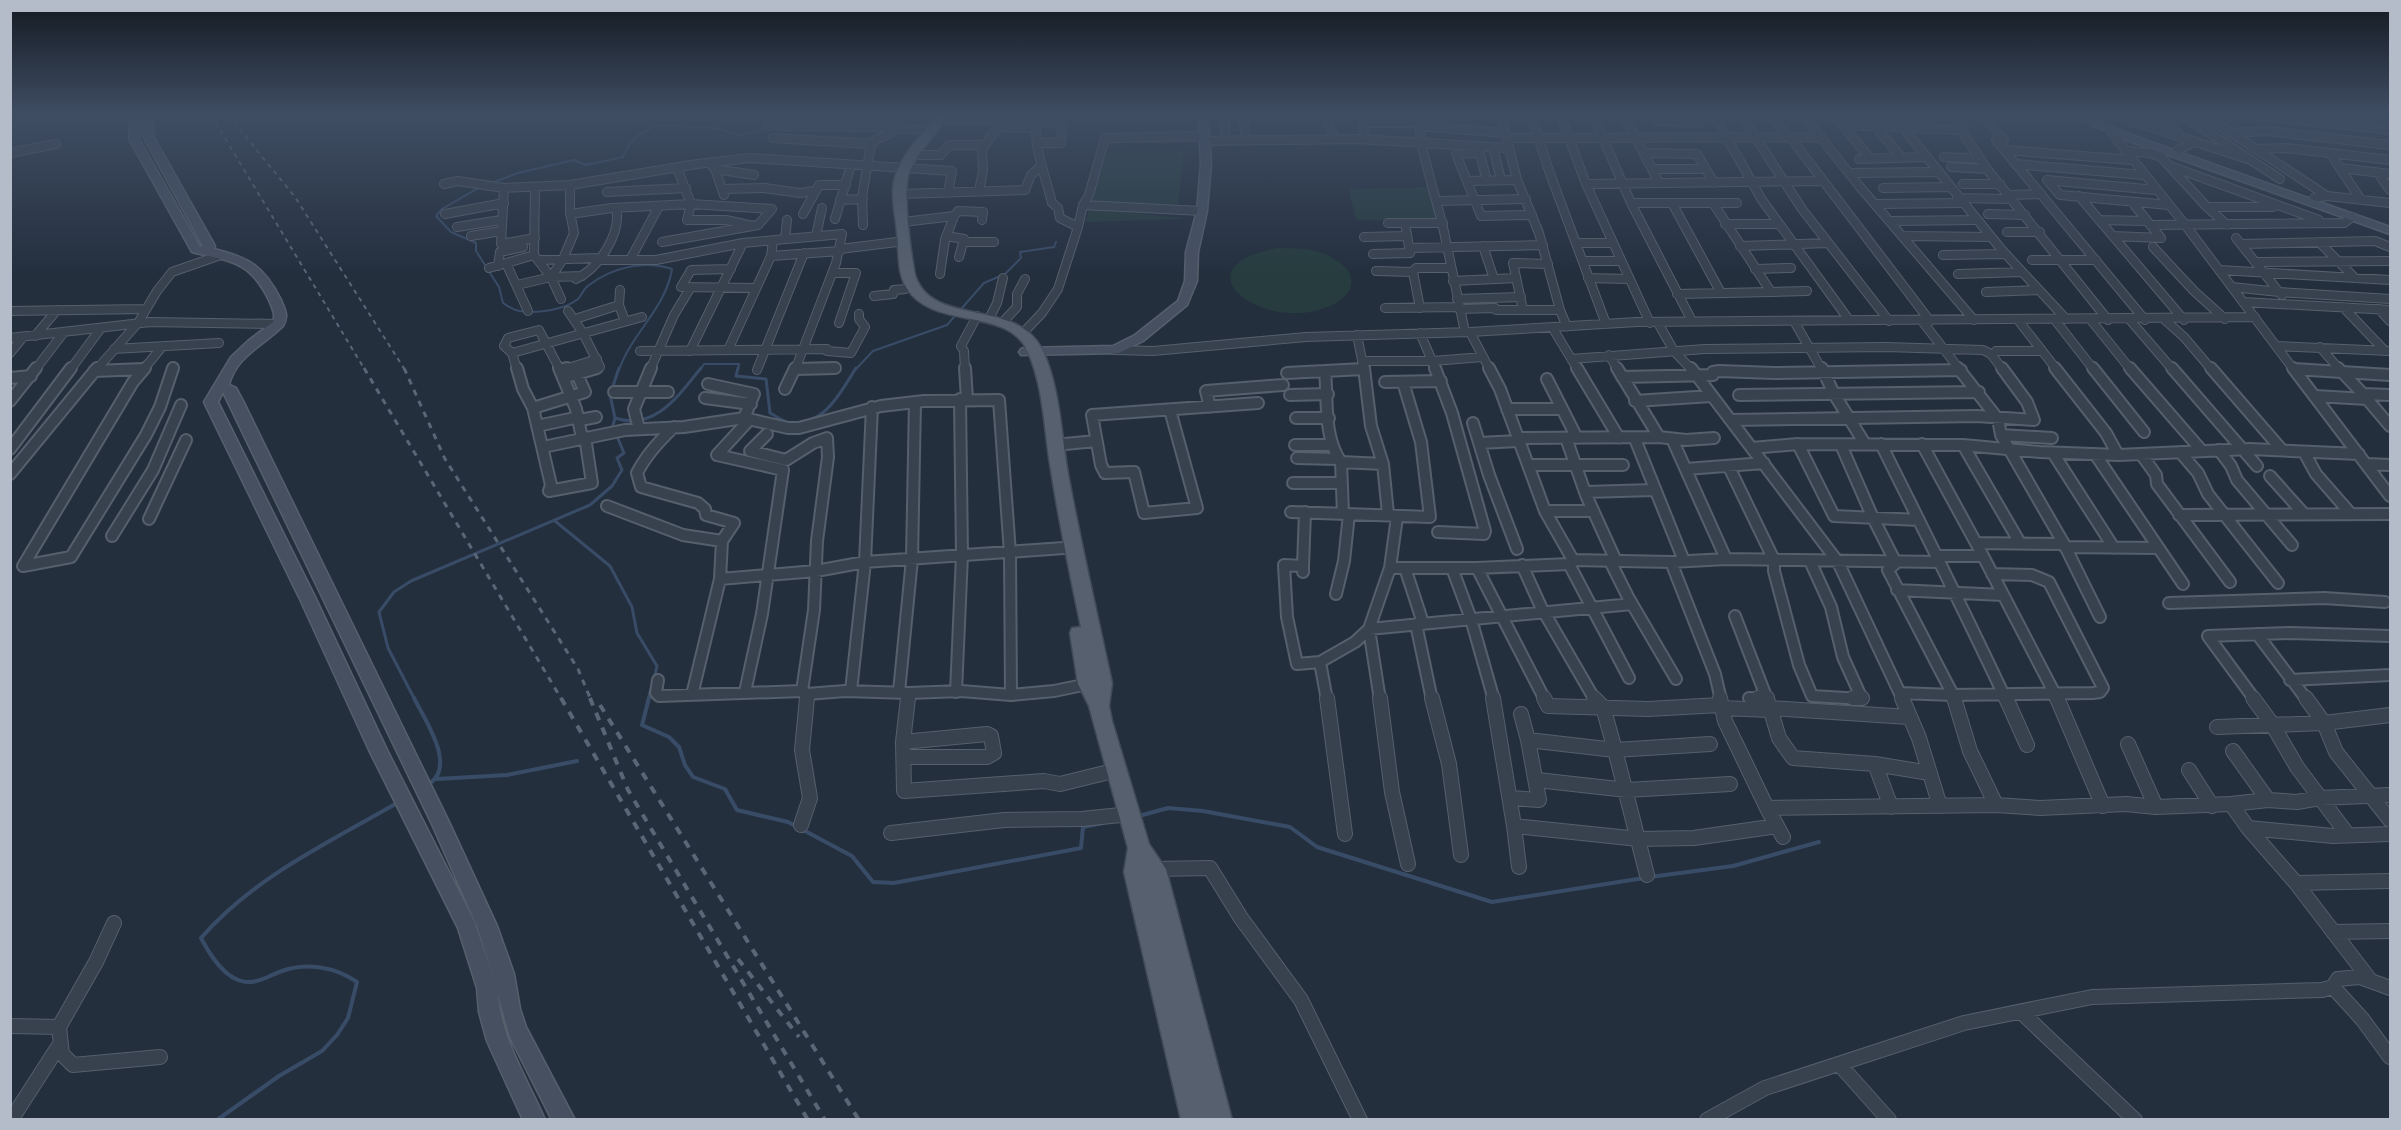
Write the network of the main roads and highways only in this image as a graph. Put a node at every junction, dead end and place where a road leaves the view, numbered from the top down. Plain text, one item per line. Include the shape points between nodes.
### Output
1 (901, 168) joint
2 (900, 242) junction
3 (938, 310) junction
4 (980, 319) junction
5 (1031, 353) junction
6 (1100, 706) junction
7 (1148, 880) junction
8 (1194, 1119) edge
9 (1219, 1119) edge

1 - 2 main road
1 - 2 main road via 892,178
2 - 3 main road via 914,288
2 - 3 main road via 897,258 910,298
3 - 4 main road
4 - 5 main road via 1010,334
4 - 5 main road via 1023,333 1031,341
5 - 6 main road via 1088,684
5 - 6 main road via 1045,384 1101,683
6 - 7 main road
7 - 8 main road
7 - 9 main road

